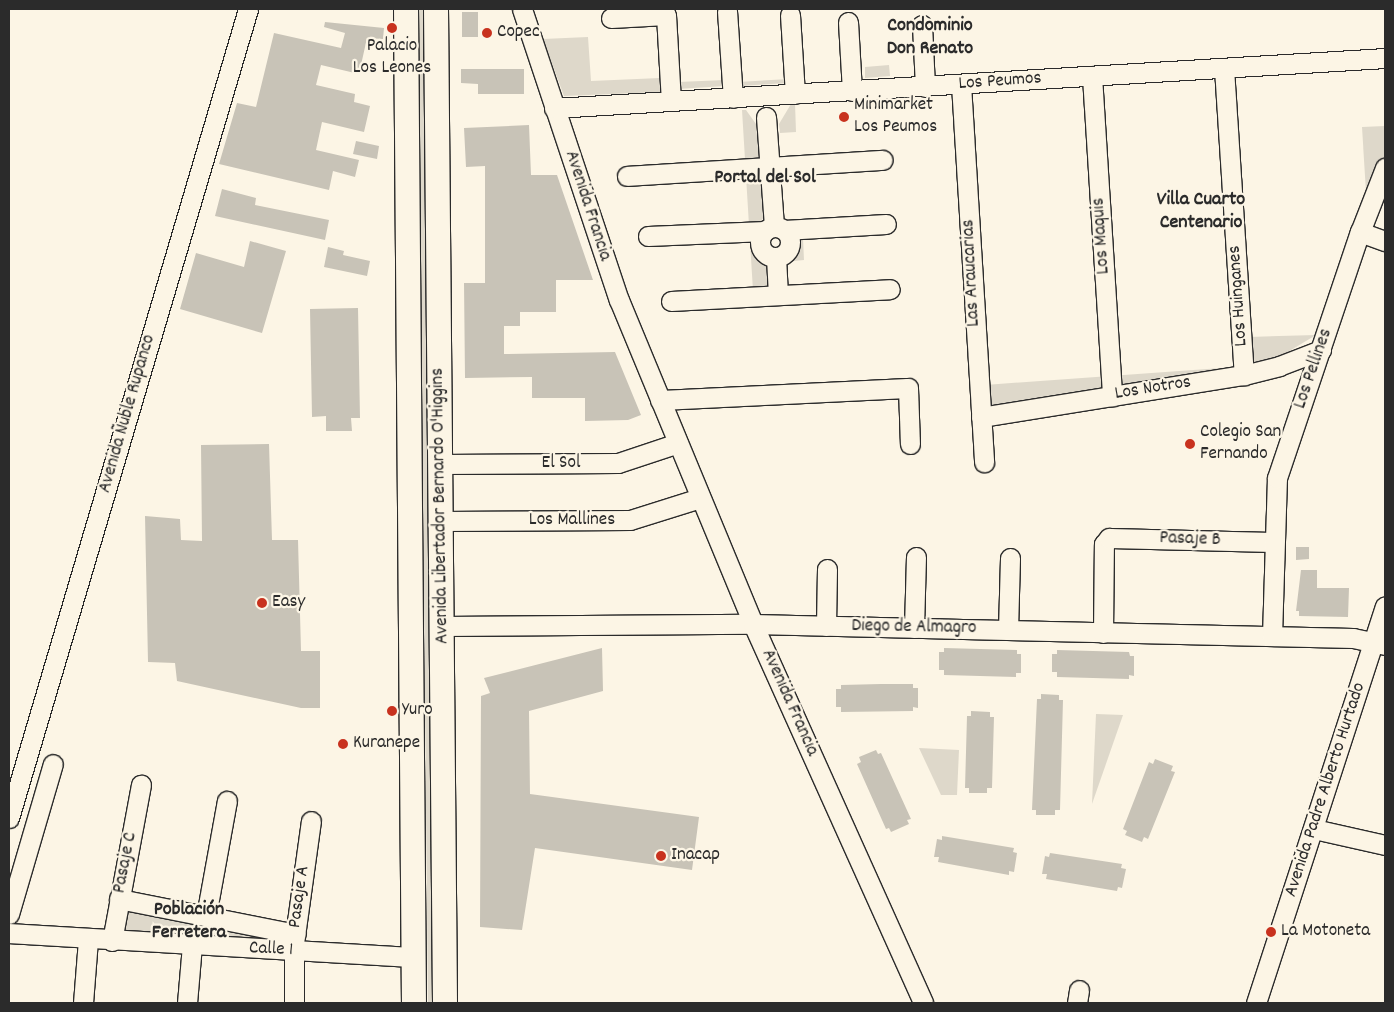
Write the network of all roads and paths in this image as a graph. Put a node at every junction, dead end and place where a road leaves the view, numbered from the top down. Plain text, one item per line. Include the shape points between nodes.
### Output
1 (248, 9) edge
2 (406, 9) edge
3 (436, 9) edge
4 (522, 9) edge
5 (727, 10) dead end
6 (790, 15) dead end
7 (611, 18) dead end
8 (848, 22) dead end
9 (922, 25) dead end
10 (1385, 58) edge
11 (1224, 68) junction
12 (1092, 76) junction
13 (961, 84) junction
14 (925, 87) junction
15 (852, 91) junction
16 (788, 95) junction
17 (742, 97) junction
18 (671, 102) junction
19 (554, 108) junction
20 (766, 117) junction
21 (883, 160) dead end
22 (770, 167) junction
23 (1385, 168) edge
24 (627, 176) dead end
25 (886, 224) dead end
26 (774, 229) junction
27 (1360, 232) junction
28 (408, 233) junction
29 (648, 236) dead end
30 (438, 237) junction
31 (1385, 241) edge
32 (890, 289) dead end
33 (778, 295) junction
34 (671, 301) dead end
35 (1321, 350) junction
36 (1244, 375) junction
37 (1112, 396) junction
38 (660, 400) junction
39 (981, 417) junction
40 (678, 443) junction
41 (910, 444) dead end
42 (984, 462) dead end
43 (440, 464) junction
44 (700, 498) junction
45 (441, 521) junction
46 (1274, 542) junction
47 (916, 556) dead end
48 (1010, 558) dead end
49 (827, 569) dead end
50 (1385, 606) edge
51 (753, 624) junction
52 (442, 626) junction
53 (826, 626) junction
54 (914, 628) junction
55 (1008, 630) junction
56 (1102, 632) junction
57 (1272, 636) junction
58 (1379, 644) edge
59 (53, 764) dead end
60 (16, 769) edge
61 (141, 786) dead end
62 (227, 801) dead end
63 (9, 818) edge
64 (310, 821) dead end
65 (1314, 829) junction
66 (1385, 844) edge
67 (120, 899) junction
68 (9, 914) edge
69 (206, 916) junction
70 (9, 933) edge
71 (88, 940) junction
72 (112, 941) junction
73 (295, 942) junction
74 (192, 945) junction
75 (414, 958) junction
76 (83, 1003) edge
77 (187, 1003) edge
78 (294, 1003) edge
79 (414, 1003) edge
80 (445, 1003) edge
81 (924, 1003) edge
82 (1256, 1003) edge

1 - 60 street, Avenida Ñuble Rupanco
2 - 28 main road, Avenida Libertador Bernardo O'Higgins
3 - 30 main road, Avenida Libertador Bernardo O'Higgins
4 - 19 street, Avenida Francia
5 - 17 street
6 - 16 street
7 - 18 street via 666,15
8 - 15 street
9 - 14 street
10 - 11 street, Los Peumos
11 - 12 street, Los Peumos
11 - 36 street, Los Huinganes
12 - 13 street, Los Peumos
12 - 37 street, Los Maquis
13 - 14 street, Los Peumos
13 - 39 street, Las Araucarias
14 - 15 street, Los Peumos
15 - 16 street, Los Peumos
16 - 17 street, Los Peumos
16 - 20 street via 779,108
17 - 18 street, Los Peumos
17 - 20 street
18 - 19 street, Los Peumos
19 - 38 street, Avenida Francia via 602,254
20 - 22 street
21 - 22 street
22 - 24 street
22 - 26 street
23 - 27 street, Los Pellines
25 - 26 street
26 - 29 street
26 - 33 street via 760,238 760,248 776,257
27 - 31 street
27 - 35 street, Los Pellines
28 - 30 main road via 424,230
28 - 75 main road, Avenida Libertador Bernardo O'Higgins
30 - 43 main road, Avenida Libertador Bernardo O'Higgins
32 - 33 street
33 - 34 street
35 - 36 street, Los Notros
35 - 46 street, Los Pellines via 1277,478
36 - 37 street, Los Notros
37 - 39 street, Los Notros
38 - 40 street, Avenida Francia
38 - 41 street via 908,388
39 - 42 street, Las Araucarias
40 - 43 street, El Sol via 618,463
40 - 44 street, Avenida Francia
43 - 45 main road, Avenida Libertador Bernardo O'Higgins
44 - 45 street, Los Mallines via 630,520
44 - 51 street, Avenida Francia
45 - 52 main road, Avenida Libertador Bernardo O'Higgins
46 - 56 street, Pasaje B via 1106,539
46 - 57 street, Los Pellines
47 - 54 street
48 - 55 street
49 - 53 street
50 - 58 street, Avenida Padre Alberto Hurtado
51 - 52 street, Diego de Almagro
51 - 53 street, Diego de Almagro
51 - 81 street, Avenida Francia
52 - 80 main road, Avenida Libertador Bernardo O'Higgins
53 - 54 street, Diego de Almagro
54 - 55 street, Diego de Almagro
55 - 56 street, Diego de Almagro
56 - 57 street, Diego de Almagro via 1169,641
57 - 58 street, Diego de Almagro via 1352,638
58 - 65 street, Avenida Padre Alberto Hurtado
59 - 68 street
60 - 63 street, Avenida Ñuble Rupanco
61 - 67 street, Pasaje C
62 - 69 street
64 - 73 street, Pasaje A
65 - 66 street
65 - 82 street, Avenida Padre Alberto Hurtado
67 - 69 street, Calle 1
67 - 72 street, Pasaje C
69 - 73 street, Calle 1
70 - 71 street, Calle 1
71 - 72 street, Calle 1
71 - 76 street
72 - 74 street, Calle 1
73 - 74 street, Calle 1
73 - 75 street, Calle 1
73 - 78 street, Pasaje A
74 - 77 street
75 - 79 main road, Avenida Libertador Bernardo O'Higgins

